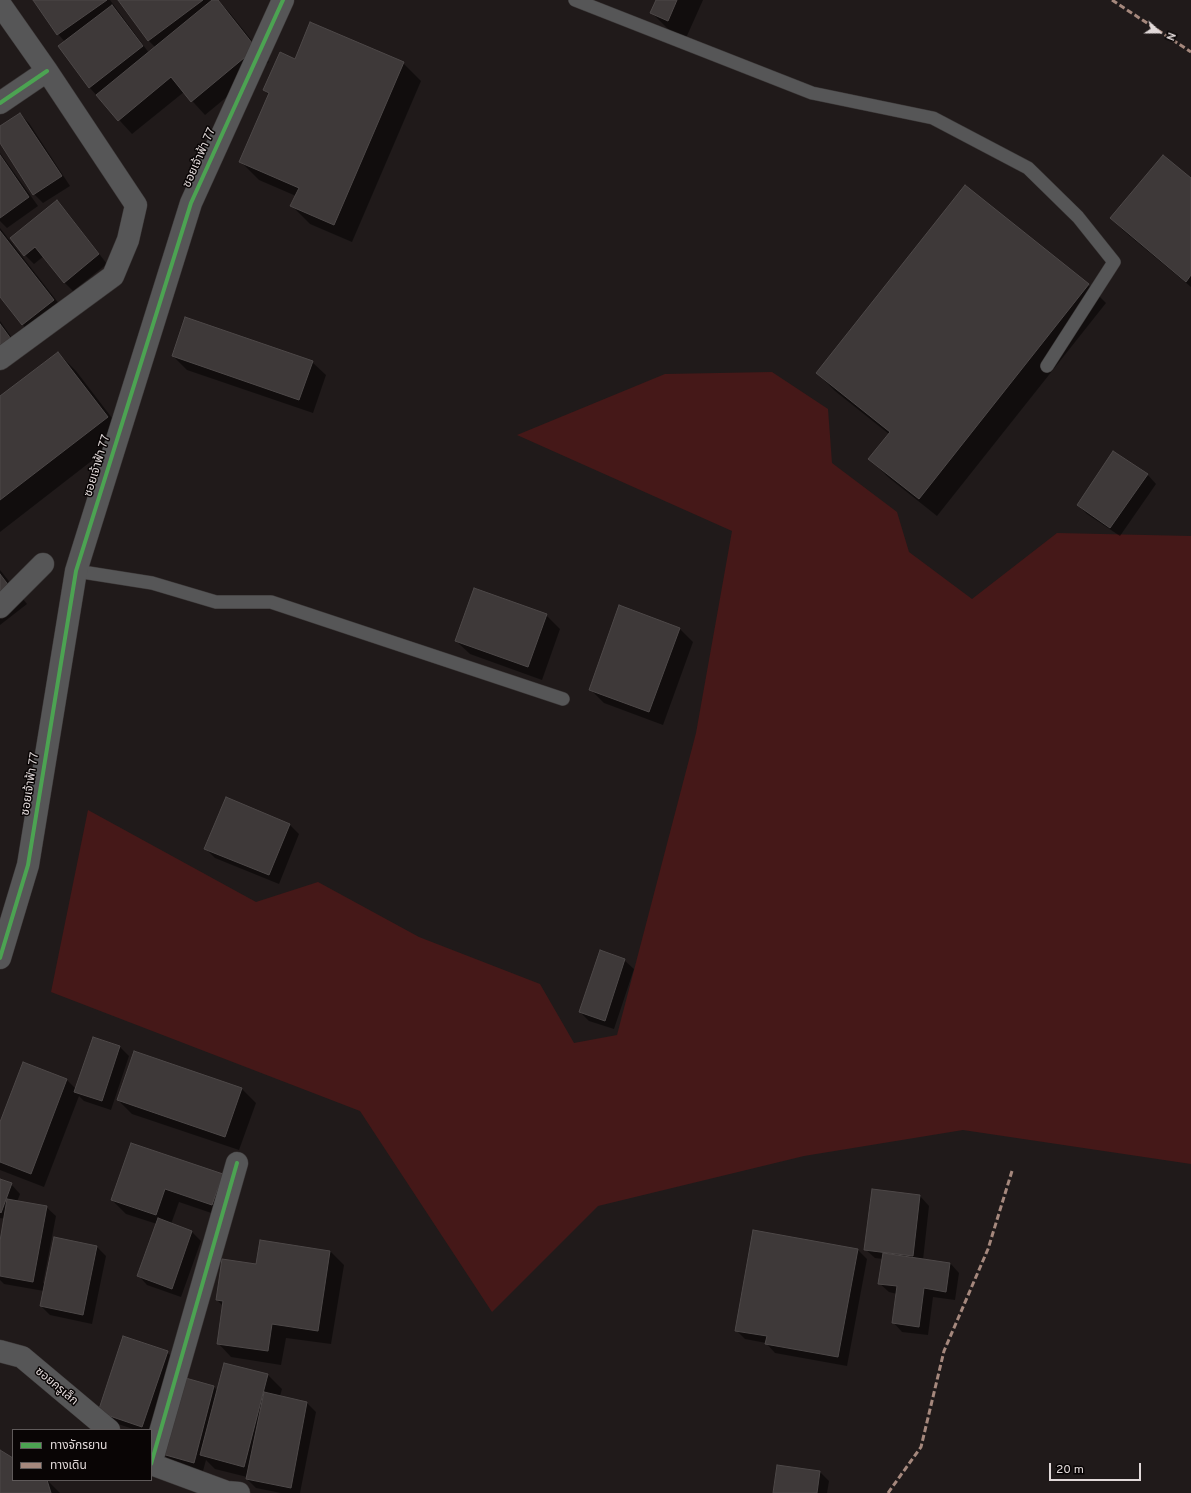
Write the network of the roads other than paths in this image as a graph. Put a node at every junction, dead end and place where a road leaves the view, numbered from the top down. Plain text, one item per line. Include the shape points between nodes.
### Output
1 (283, 0) edge
2 (574, 0) edge
3 (0, 4) edge
4 (47, 71) junction
5 (0, 103) edge
6 (0, 359) edge
7 (1047, 366) dead end
8 (42, 564) dead end
9 (76, 571) junction
10 (0, 607) edge
11 (562, 699) dead end
12 (0, 958) edge
13 (237, 1163) dead end
14 (0, 1351) edge
15 (108, 1429) edge
16 (152, 1460) edge
17 (152, 1464) edge
18 (239, 1493) edge

1 - 9 street, ซอยเจ้าฟ้า 77 via 191,203
2 - 7 lane via 812,94 933,118 1028,168 1078,217 1114,262
3 - 4 street
4 - 5 street
4 - 6 street via 136,205 128,240 113,276
8 - 10 street
9 - 11 lane via 152,583 216,602 271,602
9 - 12 street, ซอยเจ้าฟ้า 77 via 28,865
13 - 16 street
14 - 15 street, ซอยครูเล็ก via 22,1357
17 - 18 street via 227,1492

